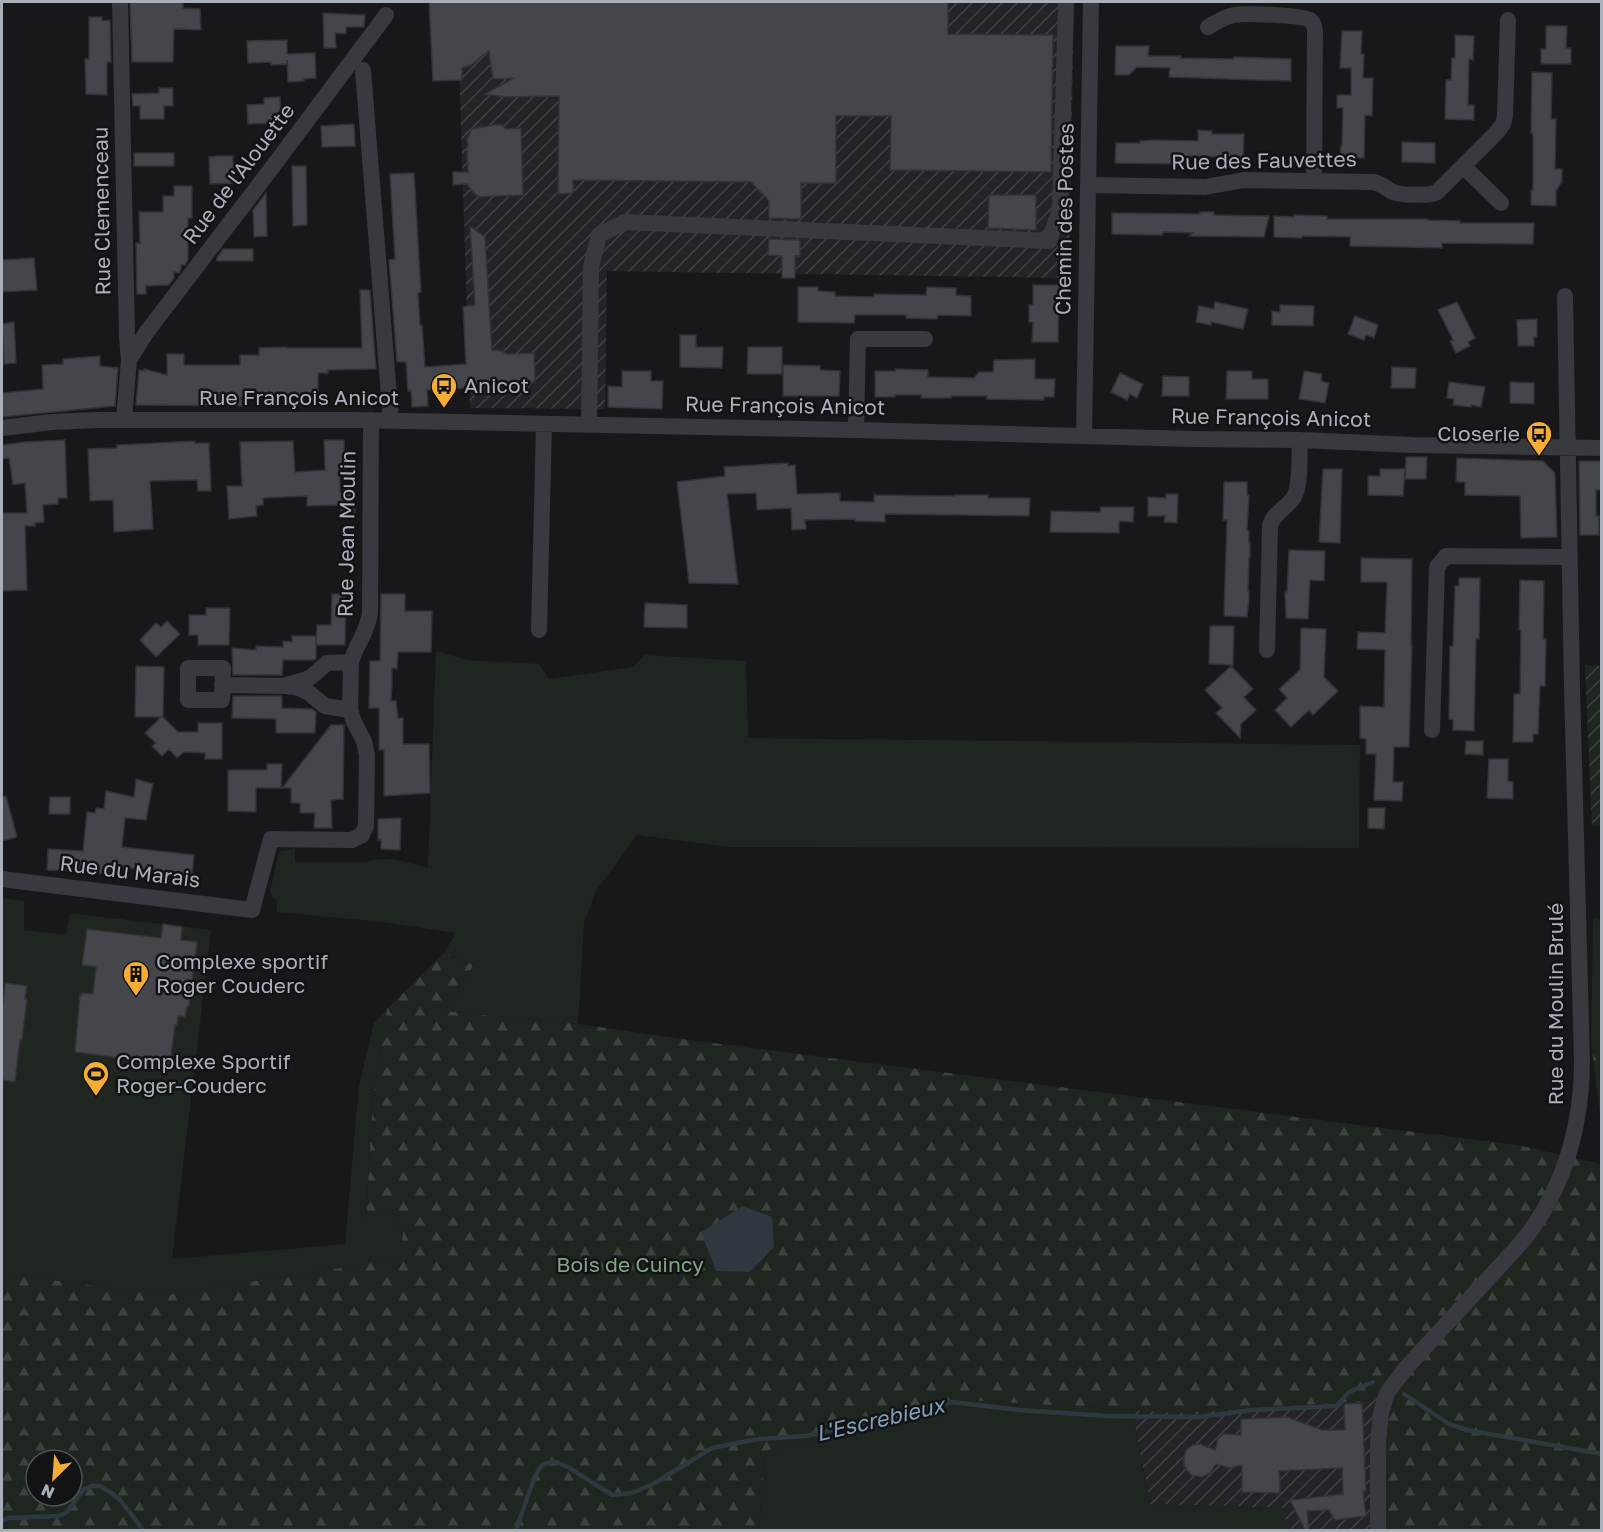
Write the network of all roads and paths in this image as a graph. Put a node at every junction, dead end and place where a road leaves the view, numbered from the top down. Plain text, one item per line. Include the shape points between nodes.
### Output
1 (120, 2) edge
2 (1065, 2) edge
3 (1091, 2) edge
4 (386, 15) dead end
5 (1508, 20) dead end
6 (1208, 27) dead end
7 (363, 70) dead end
8 (1463, 166) junction
9 (1314, 180) junction
10 (1088, 185) junction
11 (1501, 203) dead end
12 (1565, 296) dead end
13 (925, 339) dead end
14 (129, 360) junction
15 (124, 419) junction
16 (371, 420) junction
17 (391, 421) junction
18 (544, 424) junction
19 (589, 424) junction
20 (2, 429) edge
21 (856, 430) junction
22 (1084, 436) junction
23 (1300, 440) junction
24 (1568, 447) junction
25 (1602, 448) edge
26 (1570, 557) junction
27 (539, 630) dead end
28 (1267, 650) dead end
29 (351, 662) junction
30 (222, 685) dead end
31 (284, 686) junction
32 (350, 710) junction
33 (1432, 730) dead end
34 (2, 879) edge
35 (252, 910) joint
36 (1378, 1530) edge

1 - 14 street, Rue Clemenceau
2 - 19 street via 1059,210 1049,241 625,222 599,235 591,267
3 - 10 street, Chemin des Postes
4 - 14 street, Rue de l'Alouette
5 - 8 street, Rue des Fauvettes via 1505,120
6 - 9 street via 1238,14 1296,16 1313,23
7 - 17 street
8 - 9 street, Rue des Fauvettes via 1437,192 1428,195 1395,193 1373,182
8 - 11 street
9 - 10 street, Rue des Fauvettes via 1244,180 1205,187
10 - 22 street, Chemin des Postes
12 - 24 street, Rue du Moulin Brulé
13 - 21 street via 858,339
14 - 15 street, Rue Clemenceau
15 - 16 street, Rue François Anicot
15 - 20 street, Rue François Anicot
16 - 17 street, Rue François Anicot
16 - 29 street, Rue Jean Moulin via 370,613
17 - 18 street, Rue François Anicot
18 - 19 street, Rue François Anicot
18 - 27 street
19 - 21 street, Rue François Anicot
21 - 22 street, Rue François Anicot
22 - 23 street, Rue François Anicot
23 - 24 street, Rue François Anicot
23 - 28 street via 1296,492 1270,526
24 - 25 street, Rue François Anicot
24 - 26 street, Rue du Moulin Brulé
26 - 33 street via 1446,556 1437,567
26 - 36 street, Rue du Moulin Brulé via 1582,1050 1579,1114 1560,1176 1532,1230 1387,1393 1379,1425
29 - 31 street via 327,663 304,680
29 - 32 street, Rue Jean Moulin
30 - 31 street
31 - 32 street via 302,689 325,706
32 - 35 street, Rue Jean Moulin via 366,747 365,831 352,840 271,839
34 - 35 street, Rue du Marais

